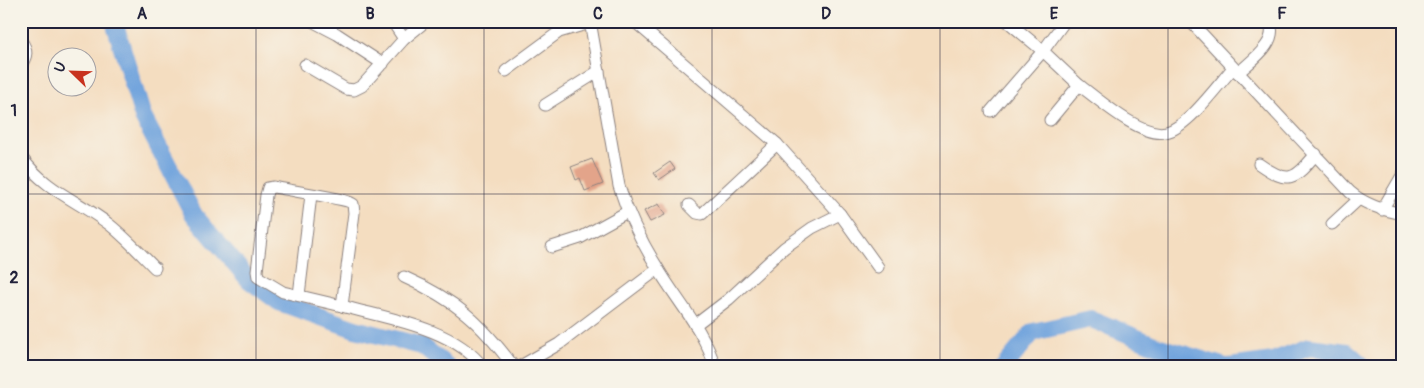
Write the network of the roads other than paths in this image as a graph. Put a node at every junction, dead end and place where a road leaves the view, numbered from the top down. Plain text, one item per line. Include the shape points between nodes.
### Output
1 (312, 21) edge
2 (392, 21) edge
3 (426, 21) edge
4 (634, 21) edge
5 (1007, 21) edge
6 (1065, 21) edge
7 (1190, 21) edge
8 (1269, 21) edge
9 (590, 22) edge
10 (404, 39) junction
11 (21, 41) edge
12 (1043, 51) junction
13 (383, 64) junction
14 (21, 65) edge
15 (305, 65) dead end
16 (1236, 70) junction
17 (506, 71) dead end
18 (599, 71) junction
19 (1079, 85) junction
20 (545, 105) dead end
21 (991, 111) dead end
22 (1050, 120) dead end
23 (777, 144) junction
24 (1316, 154) junction
25 (21, 157) edge
26 (1259, 164) dead end
27 (1403, 174) edge
28 (311, 195) junction
29 (1358, 199) junction
30 (689, 205) dead end
31 (1382, 210) junction
32 (627, 212) junction
33 (840, 214) junction
34 (1403, 214) edge
35 (1332, 224) dead end
36 (552, 247) dead end
37 (878, 266) dead end
38 (156, 268) dead end
39 (658, 268) junction
40 (404, 277) dead end
41 (299, 295) junction
42 (342, 306) junction
43 (696, 325) junction
44 (716, 364) edge
45 (483, 367) edge
46 (514, 367) edge
47 (519, 367) edge

1 - 13 street
2 - 10 street
3 - 10 street
4 - 23 street
5 - 12 street
6 - 12 street
7 - 16 street
8 - 16 street via 1273,35 1270,41
9 - 17 street via 559,32
9 - 18 street
10 - 13 street
11 - 14 street via 26,49
12 - 19 street
12 - 21 street
13 - 15 street via 362,86 350,91
16 - 19 street via 1180,126 1157,133 1118,114
16 - 24 street
18 - 20 street
18 - 32 street via 619,186
19 - 22 street
23 - 30 street via 702,214
23 - 33 street
24 - 26 street via 1292,178 1282,178
24 - 29 street
25 - 38 street via 32,172 110,225
27 - 31 street
28 - 41 street
28 - 41 street via 274,187 267,190 257,270 258,278 272,288
28 - 42 street via 345,199 353,204
29 - 31 street
29 - 35 street
31 - 34 street
32 - 36 street via 580,238
32 - 39 street
33 - 37 street
33 - 43 street via 812,228 784,248
39 - 43 street
39 - 47 street via 558,344
40 - 46 street via 461,308 492,338
41 - 42 street
42 - 45 street via 440,334 459,344
43 - 44 street

